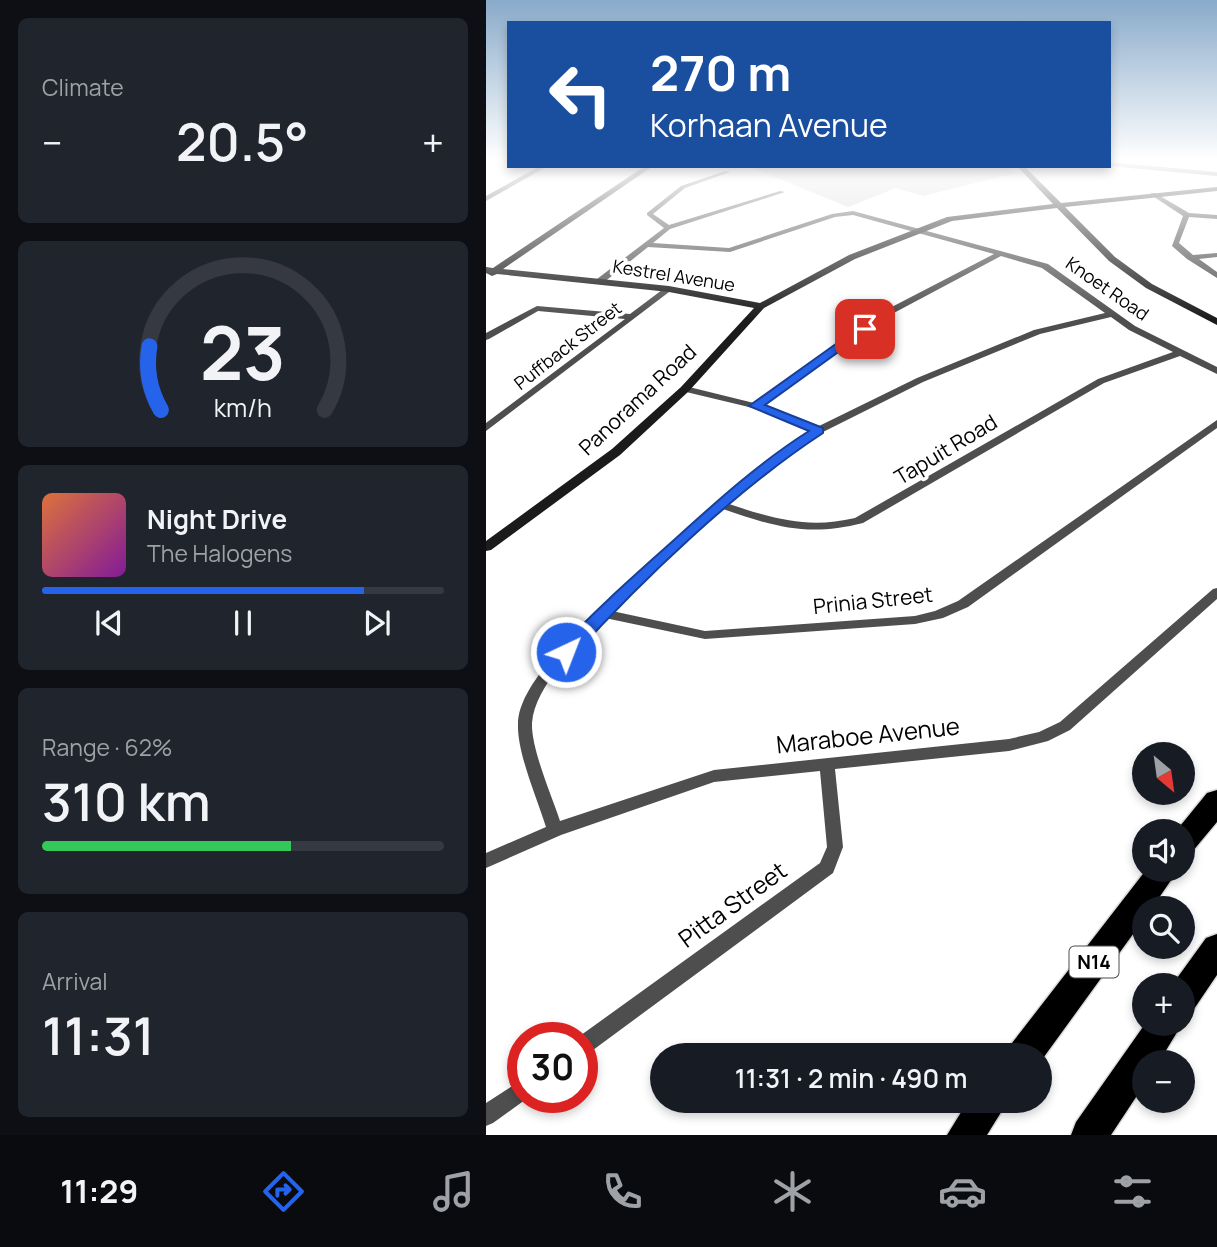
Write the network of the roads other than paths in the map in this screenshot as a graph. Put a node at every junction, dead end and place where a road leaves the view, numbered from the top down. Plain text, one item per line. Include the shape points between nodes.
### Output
1 (581, 213) edge
2 (650, 213) edge
3 (717, 213) edge
4 (996, 213) edge
5 (1067, 213) edge
6 (1070, 213) edge
7 (1184, 213) edge
8 (1187, 215) junction
9 (1216, 217) edge
10 (1072, 218) junction
11 (668, 229) junction
12 (919, 232) junction
13 (645, 245) junction
14 (1001, 253) junction
15 (1216, 255) edge
16 (1190, 257) junction
17 (495, 270) edge
18 (1216, 276) edge
19 (486, 279) edge
20 (600, 281) junction
21 (669, 289) junction
22 (761, 306) junction
23 (1111, 314) junction
24 (632, 317) junction
25 (1216, 322) edge
26 (486, 337) edge
27 (1180, 354) junction
28 (1216, 371) edge
29 (685, 389) junction
30 (756, 406) junction
31 (1216, 423) edge
32 (486, 428) edge
33 (819, 430) junction
34 (721, 505) junction
35 (486, 547) edge
36 (1216, 592) edge
37 (602, 613) junction
38 (827, 763) junction
39 (1216, 801) edge
40 (1195, 828) edge
41 (555, 830) junction
42 (486, 862) edge
43 (1154, 882) edge
44 (1216, 948) edge
45 (1195, 979) edge
46 (598, 1034) edge
47 (1157, 1036) edge
48 (1033, 1043) edge
49 (507, 1101) edge
50 (981, 1113) edge
51 (486, 1116) edge
52 (965, 1135) edge
53 (1089, 1135) edge

1 - 17 street
2 - 11 street
3 - 11 street
4 - 12 street, Panorama Road
5 - 10 street
6 - 10 street
7 - 8 street
8 - 9 street
8 - 16 street via 1174,242
10 - 25 street via 1130,274
11 - 13 street
12 - 13 street, Knoet Road via 853,213 834,215 730,250
12 - 14 street, Knoet Road
12 - 22 street, Panorama Road via 852,257
13 - 20 street
14 - 23 street, Knoet Road via 1046,267
14 - 30 street via 887,313
15 - 16 street
16 - 18 street
17 - 19 street
17 - 20 street, Kestrel Avenue
20 - 21 street, Kestrel Avenue
21 - 22 street, Kestrel Avenue
21 - 24 street, Puffback Street
22 - 29 street, Panorama Road
23 - 27 street, Knoet Road
23 - 33 street via 1041,330 920,380
24 - 26 street via 537,308
24 - 32 street, Puffback Street
27 - 28 street, Knoet Road
27 - 34 street, Tapuit Road via 1101,381 859,521 791,528
29 - 30 street
29 - 35 street, Panorama Road via 613,454
30 - 33 street
31 - 37 street, Prinia Street via 963,604 938,615 705,635
33 - 34 street
34 - 37 street
36 - 38 street, Maraboe Avenue via 1097,701 1043,737 1009,745
37 - 41 street via 549,671 525,723
38 - 41 street, Maraboe Avenue via 707,777
38 - 46 street, Pitta Street via 835,847 827,867
39 - 40 highway
41 - 42 street, Maraboe Avenue
43 - 48 highway, N14
44 - 45 highway
47 - 53 highway
49 - 51 street
50 - 52 highway

